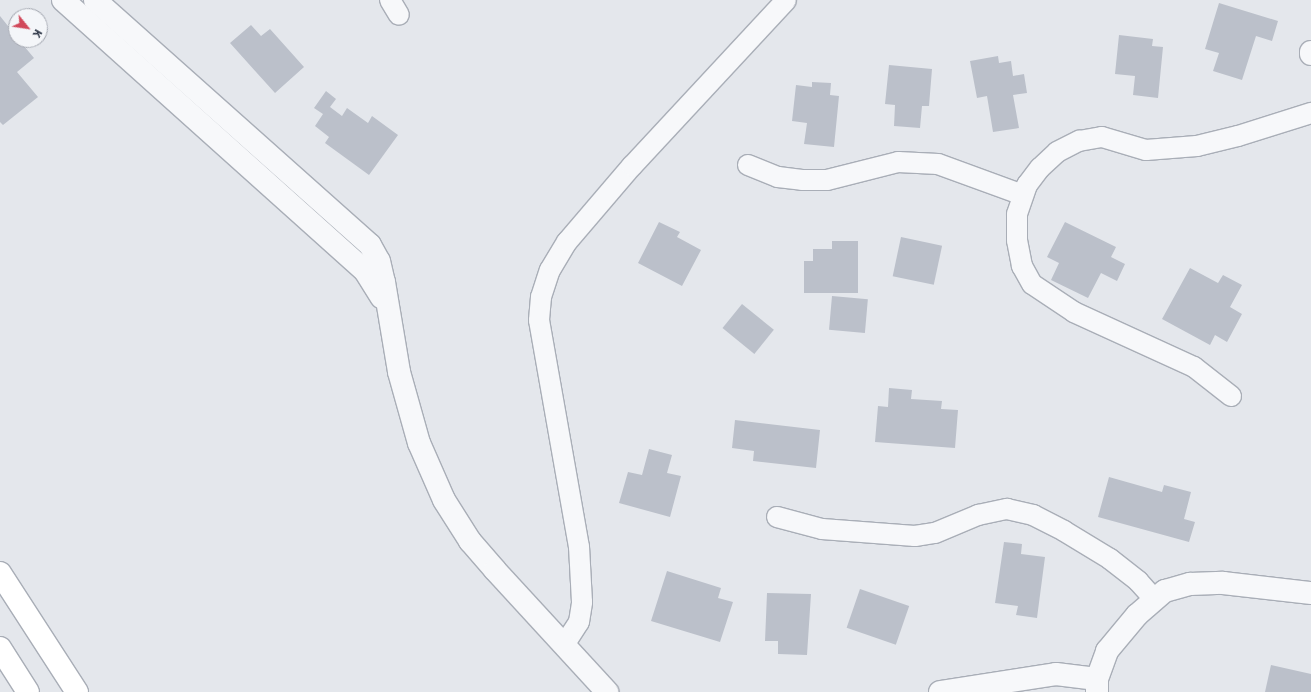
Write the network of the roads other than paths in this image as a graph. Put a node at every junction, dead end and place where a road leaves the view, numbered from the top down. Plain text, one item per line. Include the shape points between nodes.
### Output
1 (63, 0) edge
2 (95, 0) edge
3 (786, 0) edge
4 (1311, 113) edge
5 (748, 164) dead end
6 (1023, 195) junction
7 (388, 311) junction
8 (1231, 396) dead end
9 (777, 517) dead end
10 (0, 573) edge
11 (1311, 593) edge
12 (1155, 600) junction
13 (564, 645) junction
14 (0, 648) edge
15 (1097, 686) edge
16 (28, 692) edge
17 (77, 692) edge
18 (607, 692) edge
19 (940, 692) edge

1 - 7 street via 365,271
2 - 7 street via 370,246 381,268
3 - 13 street via 632,166 567,242 550,270 541,297 539,320 579,547 582,602 579,622
4 - 6 street via 1197,146 1146,150 1102,137 1079,141 1057,152 1040,168
5 - 6 street via 778,177 827,180 898,162 938,164
6 - 8 street via 1017,214 1017,240 1022,266 1032,284 1074,312 1194,367
7 - 13 street via 399,372 419,443 444,500 470,541
9 - 12 street via 822,529 915,536 935,533 978,515 1007,509 1032,515 1110,559 1138,581
10 - 17 highway
11 - 12 street via 1223,583 1197,584 1165,591
12 - 15 street via 1137,615 1107,651
13 - 18 street
14 - 16 highway
15 - 19 street via 1056,674

